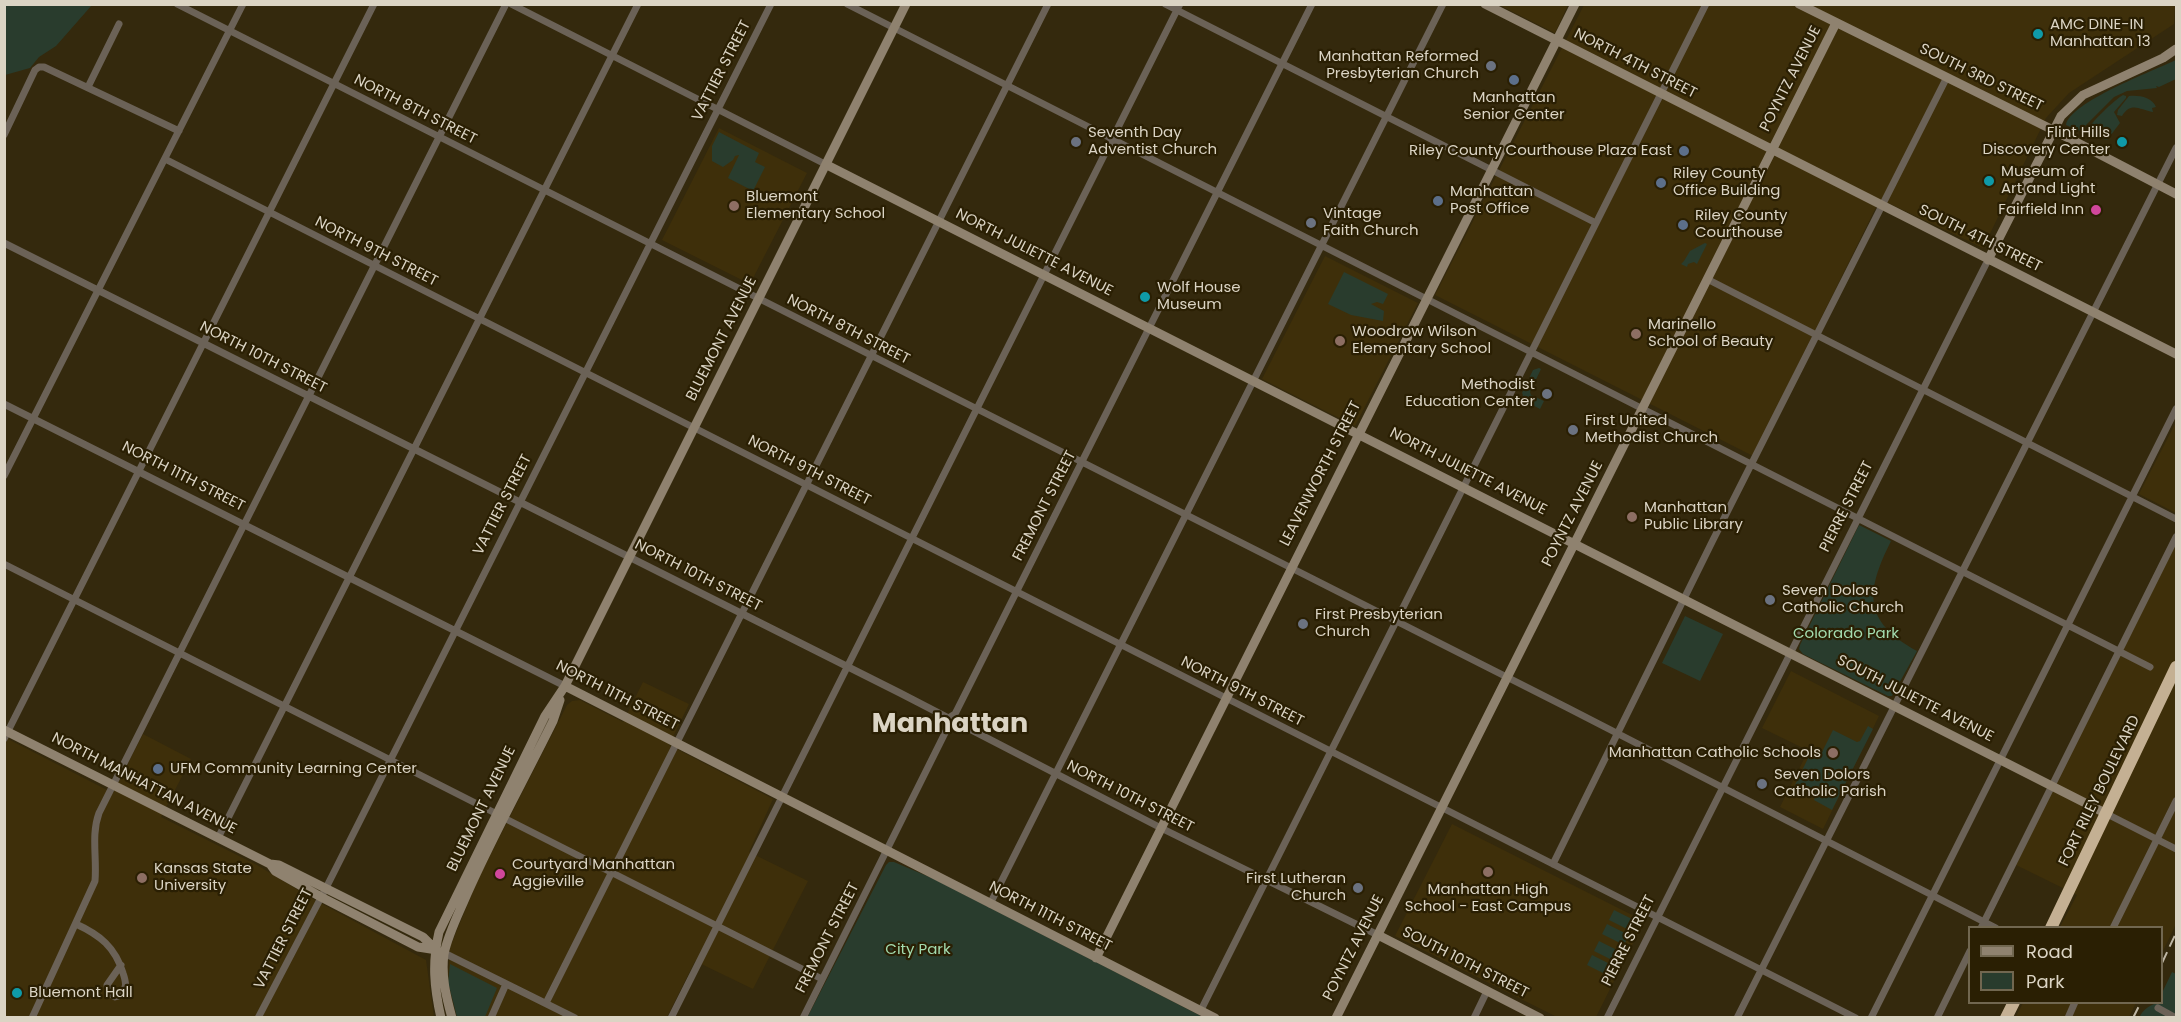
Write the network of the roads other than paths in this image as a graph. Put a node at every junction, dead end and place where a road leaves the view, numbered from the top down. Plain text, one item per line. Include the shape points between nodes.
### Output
1 (177, 4) edge
2 (243, 4) edge
3 (374, 4) edge
4 (506, 4) edge
5 (511, 4) edge
6 (638, 4) edge
7 (771, 4) edge
8 (847, 4) edge
9 (906, 4) edge
10 (1048, 4) edge
11 (1166, 4) edge
12 (1312, 4) edge
13 (1443, 4) edge
14 (1485, 4) edge
15 (1575, 4) edge
16 (1706, 4) edge
17 (1799, 4) edge
18 (1179, 8) edge
19 (1836, 23) junction
20 (120, 24) dead end
21 (894, 28) junction
22 (230, 31) junction
23 (1557, 40) junction
24 (2176, 49) edge
25 (612, 56) junction
26 (2176, 57) edge
27 (2163, 58) junction
28 (1281, 64) junction
29 (1947, 77) junction
30 (334, 84) junction
31 (1007, 86) junction
32 (88, 87) junction
33 (1661, 94) junction
34 (718, 110) junction
35 (1387, 117) junction
36 (2053, 130) junction
37 (179, 131) junction
38 (4, 135) edge
39 (439, 137) junction
40 (1113, 140) junction
41 (2176, 148) edge
42 (1771, 150) junction
43 (165, 159) junction
44 (827, 165) junction
45 (1491, 171) junction
46 (2158, 184) junction
47 (544, 191) junction
48 (1217, 193) junction
49 (2176, 194) edge
50 (1881, 207) junction
51 (270, 213) junction
52 (939, 222) junction
53 (1596, 223) junction
54 (4, 243) edge
55 (650, 244) junction
56 (1321, 247) junction
57 (1988, 260) junction
58 (374, 266) junction
59 (1044, 275) junction
60 (1707, 279) junction
61 (99, 291) junction
62 (758, 299) junction
63 (1428, 299) junction
64 (2094, 313) junction
65 (480, 319) junction
66 (1149, 328) junction
67 (1817, 335) junction
68 (203, 343) junction
69 (1531, 353) junction
70 (2176, 354) edge
71 (871, 356) junction
72 (585, 373) junction
73 (1254, 381) junction
74 (1923, 389) junction
75 (309, 396) junction
76 (4, 404) edge
77 (1642, 409) junction
78 (2176, 409) edge
79 (977, 410) junction
80 (34, 419) junction
81 (694, 428) junction
82 (1358, 434) junction
83 (2028, 442) junction
84 (414, 449) junction
85 (1081, 463) junction
86 (1752, 464) junction
87 (139, 472) junction
88 (4, 477) edge
89 (807, 485) junction
90 (1463, 486) junction
91 (2132, 497) junction
92 (520, 502) junction
93 (1186, 516) junction
94 (1857, 519) junction
95 (2176, 519) edge
96 (244, 525) junction
97 (2176, 537) edge
98 (912, 538) junction
99 (1575, 543) junction
100 (630, 557) junction
101 (4, 564) edge
102 (1291, 569) junction
103 (1962, 572) junction
104 (350, 578) junction
105 (1017, 592) junction
106 (1685, 599) junction
107 (74, 600) junction
108 (742, 614) junction
109 (1395, 622) junction
110 (2067, 626) junction
111 (455, 631) junction
112 (1120, 645) junction
113 (2118, 651) junction
114 (1790, 652) junction
115 (180, 653) junction
116 (847, 667) junction
117 (2150, 667) dead end
118 (2176, 667) edge
119 (1508, 679) junction
120 (565, 686) junction
121 (1225, 699) junction
122 (285, 706) junction
123 (1895, 706) junction
124 (947, 719) junction
125 (6, 734) edge
126 (1617, 734) junction
127 (676, 743) junction
128 (1331, 750) junction
129 (2000, 759) junction
130 (390, 760) junction
131 (1055, 775) junction
132 (112, 786) junction
133 (2053, 786) junction
134 (1723, 787) junction
135 (782, 797) junction
136 (2176, 801) edge
137 (1442, 807) junction
138 (2107, 814) junction
139 (500, 816) junction
140 (1161, 828) junction
141 (218, 838) junction
142 (2157, 839) junction
143 (1826, 840) junction
144 (2176, 849) edge
145 (886, 851) junction
146 (1553, 864) junction
147 (612, 873) junction
148 (1265, 880) junction
149 (323, 893) junction
150 (1933, 895) junction
151 (990, 904) junction
152 (1658, 916) junction
153 (76, 924) junction
154 (1982, 924) edge
155 (717, 926) junction
156 (2051, 926) edge
157 (2114, 926) edge
158 (1378, 935) junction
159 (440, 951) junction
160 (1968, 955) edge
161 (1096, 958) junction
162 (120, 965) dead end
163 (1761, 970) junction
164 (822, 979) junction
165 (506, 984) junction
166 (1487, 991) junction
167 (546, 1004) junction
168 (2158, 1008) dead end
169 (1201, 1010) junction
170 (32, 1017) edge
171 (258, 1017) edge
172 (441, 1017) edge
173 (452, 1017) edge
174 (490, 1017) edge
175 (575, 1017) edge
176 (671, 1017) edge
177 (803, 1017) edge
178 (1215, 1017) edge
179 (1335, 1017) edge
180 (1474, 1017) edge
181 (1540, 1017) edge
182 (1607, 1017) edge
183 (1737, 1017) edge
184 (1856, 1017) edge
185 (1870, 1017) edge
186 (1937, 1017) edge
187 (2176, 1017) edge

1 - 22 street, NORTH 8TH STREET
2 - 22 street
3 - 30 street
4 - 39 street
5 - 25 street, NORTH JULIETTE AVENUE
6 - 25 street
7 - 34 street, VATTIER STREET
8 - 21 street
9 - 21 street, BLUEMONT AVENUE
10 - 31 street
11 - 18 street
12 - 28 street, FREMONT STREET
13 - 35 street
14 - 23 street, NORTH 4TH STREET
15 - 23 street, LEAVENWORTH STREET
16 - 33 street
17 - 19 street, SOUTH 3RD STREET
18 - 28 street
18 - 40 street
19 - 29 street, SOUTH 3RD STREET
19 - 42 street, POYNTZ AVENUE
20 - 32 street
21 - 31 street
21 - 44 street, BLUEMONT AVENUE
22 - 30 street, NORTH 8TH STREET
22 - 37 street
23 - 33 street, NORTH 4TH STREET
23 - 45 street, LEAVENWORTH STREET
24 - 27 street
25 - 34 street, NORTH JULIETTE AVENUE
25 - 47 street
26 - 27 street
27 - 36 street, PIERRE STREET via 2083,95 2061,116
28 - 35 street
28 - 48 street, FREMONT STREET
29 - 36 street, SOUTH 3RD STREET
29 - 50 street
30 - 39 street, NORTH 8TH STREET
30 - 51 street
31 - 40 street
31 - 52 street
32 - 37 street
32 - 38 street via 39,66
33 - 42 street, NORTH 4TH STREET
33 - 53 street
34 - 44 street, NORTH JULIETTE AVENUE
34 - 55 street, VATTIER STREET
35 - 45 street
35 - 56 street
36 - 46 street, SOUTH 3RD STREET
36 - 57 street, PIERRE STREET
37 - 43 street
39 - 47 street, NORTH 8TH STREET
39 - 58 street
40 - 48 street
40 - 59 street
41 - 46 street
42 - 50 street, SOUTH 4TH STREET
42 - 60 street, POYNTZ AVENUE
43 - 51 street, NORTH 9TH STREET
43 - 61 street
44 - 52 street, NORTH JULIETTE AVENUE
44 - 62 street, BLUEMONT AVENUE
45 - 53 street
45 - 63 street, LEAVENWORTH STREET
46 - 49 street, SOUTH 3RD STREET
46 - 64 street
47 - 55 street, NORTH 8TH STREET
47 - 65 street
48 - 56 street
48 - 66 street, FREMONT STREET
50 - 57 street, SOUTH 4TH STREET
50 - 67 street
51 - 58 street, NORTH 9TH STREET
51 - 68 street
52 - 59 street, NORTH JULIETTE AVENUE
52 - 71 street
53 - 69 street
54 - 61 street, NORTH 10TH STREET
55 - 62 street, NORTH 8TH STREET
55 - 72 street, VATTIER STREET
56 - 63 street
56 - 73 street
57 - 64 street, SOUTH 4TH STREET
57 - 74 street, PIERRE STREET
58 - 65 street, NORTH 9TH STREET
58 - 75 street
59 - 66 street, NORTH JULIETTE AVENUE
59 - 79 street
60 - 67 street
60 - 77 street, POYNTZ AVENUE
61 - 68 street, NORTH 10TH STREET
61 - 80 street
62 - 71 street, NORTH 8TH STREET
62 - 81 street, BLUEMONT AVENUE
63 - 69 street
63 - 82 street, LEAVENWORTH STREET
64 - 70 street, SOUTH 4TH STREET
64 - 83 street
65 - 72 street, NORTH 9TH STREET
65 - 84 street
66 - 73 street, NORTH JULIETTE AVENUE
66 - 85 street, FREMONT STREET
67 - 74 street
67 - 86 street
68 - 75 street, NORTH 10TH STREET
68 - 87 street
69 - 77 street
69 - 90 street
71 - 79 street, NORTH 8TH STREET
71 - 89 street
72 - 81 street, NORTH 9TH STREET
72 - 92 street, VATTIER STREET
73 - 82 street, NORTH JULIETTE AVENUE
73 - 93 street
74 - 83 street
74 - 94 street, PIERRE STREET
75 - 84 street, NORTH 10TH STREET
75 - 96 street
76 - 80 street, NORTH 11TH STREET
77 - 86 street
77 - 99 street, POYNTZ AVENUE
78 - 91 street
79 - 85 street, NORTH 8TH STREET
79 - 98 street
80 - 87 street, NORTH 11TH STREET
80 - 88 street
81 - 89 street, NORTH 9TH STREET
81 - 100 street, BLUEMONT AVENUE
82 - 90 street, NORTH JULIETTE AVENUE
82 - 102 street, LEAVENWORTH STREET
83 - 91 street
83 - 103 street
84 - 92 street, NORTH 10TH STREET
84 - 104 street
85 - 93 street, NORTH 8TH STREET
85 - 105 street, FREMONT STREET
86 - 94 street
86 - 106 street
87 - 96 street, NORTH 11TH STREET
87 - 107 street
89 - 98 street, NORTH 9TH STREET
89 - 108 street
90 - 99 street, NORTH JULIETTE AVENUE
90 - 109 street
91 - 95 street
91 - 110 street
92 - 100 street, NORTH 10TH STREET
92 - 111 street, VATTIER STREET
93 - 102 street, NORTH 8TH STREET
93 - 112 street
94 - 103 street
94 - 114 street, PIERRE STREET
96 - 104 street, NORTH 11TH STREET
96 - 115 street
97 - 113 street
98 - 105 street, NORTH 9TH STREET
98 - 116 street
99 - 106 street, SOUTH JULIETTE AVENUE
99 - 119 street, POYNTZ AVENUE
100 - 108 street, NORTH 10TH STREET
100 - 120 street, BLUEMONT AVENUE
101 - 107 street
102 - 109 street, NORTH 8TH STREET
102 - 121 street, LEAVENWORTH STREET
103 - 110 street
103 - 123 street
104 - 111 street, NORTH 11TH STREET
104 - 122 street
105 - 112 street, NORTH 9TH STREET
105 - 124 street, FREMONT STREET via 955,714
106 - 114 street, SOUTH JULIETTE AVENUE
106 - 126 street
107 - 115 street
107 - 125 street
108 - 116 street, NORTH 10TH STREET
108 - 127 street
109 - 119 street, NORTH 8TH STREET
109 - 128 street
110 - 113 street
110 - 129 street
111 - 120 street, NORTH 11TH STREET
111 - 130 street, VATTIER STREET
112 - 121 street, NORTH 9TH STREET
112 - 131 street
113 - 117 street
113 - 133 street
114 - 123 street, SOUTH JULIETTE AVENUE
114 - 134 street, PIERRE STREET
115 - 122 street
115 - 132 street
116 - 124 street, NORTH 10TH STREET
116 - 135 street
118 - 138 highway, FORT RILEY BOULEVARD
119 - 126 street, NORTH 8TH STREET
119 - 137 street, POYNTZ AVENUE
120 - 127 street, NORTH 11TH STREET
120 - 139 street, BLUEMONT AVENUE via 553,721
120 - 139 street, BLUEMONT AVENUE via 545,716
121 - 128 street, NORTH 9TH STREET
121 - 140 street, LEAVENWORTH STREET
122 - 130 street
122 - 141 street
123 - 129 street, SOUTH JULIETTE AVENUE
123 - 143 street
124 - 131 street, NORTH 10TH STREET
124 - 145 street, FREMONT STREET via 947,729
125 - 132 street, NORTH MANHATTAN AVENUE
126 - 134 street, NORTH 8TH STREET
126 - 146 street
127 - 135 street, NORTH 11TH STREET
127 - 147 street
128 - 137 street, NORTH 9TH STREET
128 - 148 street
129 - 133 street, SOUTH JULIETTE AVENUE
129 - 150 street
130 - 139 street
130 - 149 street, VATTIER STREET
131 - 140 street, NORTH 10TH STREET
131 - 151 street
132 - 141 street, NORTH MANHATTAN AVENUE
132 - 153 street via 94,834 95,881
133 - 138 street, SOUTH JULIETTE AVENUE
133 - 154 street
134 - 143 street, NORTH 8TH STREET
134 - 152 street, PIERRE STREET
135 - 145 street, NORTH 11TH STREET
135 - 155 street
136 - 142 street
137 - 146 street, NORTH 9TH STREET
137 - 158 street, POYNTZ AVENUE
138 - 142 street, SOUTH JULIETTE AVENUE
138 - 156 highway, FORT RILEY BOULEVARD
139 - 147 street
139 - 159 street, BLUEMONT AVENUE via 439,932
140 - 148 street, NORTH 10TH STREET
140 - 161 street, LEAVENWORTH STREET
141 - 149 street, NORTH MANHATTAN AVENUE
142 - 144 street, SOUTH JULIETTE AVENUE
142 - 157 street
143 - 150 street, NORTH 8TH STREET
143 - 163 street
145 - 151 street, NORTH 11TH STREET
145 - 164 street, FREMONT STREET
146 - 152 street, NORTH 9TH STREET
147 - 155 street
147 - 167 street
148 - 158 street, NORTH 10TH STREET
148 - 169 street
149 - 159 street, NORTH MANHATTAN AVENUE via 423,937
149 - 171 street, VATTIER STREET
150 - 154 street, NORTH 8TH STREET
150 - 185 street
151 - 161 street, NORTH 11TH STREET
152 - 163 street, NORTH 9TH STREET
152 - 182 street, PIERRE STREET
153 - 162 street via 104,940
153 - 170 street
155 - 164 street
155 - 176 street
158 - 166 street, SOUTH 10TH STREET
158 - 179 street, POYNTZ AVENUE
159 - 165 street, NORTH MANHATTAN AVENUE
159 - 172 street via 433,976
159 - 173 street
160 - 186 street
161 - 169 street, NORTH 11TH STREET
163 - 183 street
163 - 184 street, NORTH 9TH STREET
164 - 177 street, FREMONT STREET
165 - 167 street, NORTH MANHATTAN AVENUE
165 - 174 street
166 - 180 street
166 - 181 street, SOUTH 10TH STREET
167 - 175 street, NORTH MANHATTAN AVENUE
168 - 187 street
169 - 178 street, NORTH 11TH STREET

